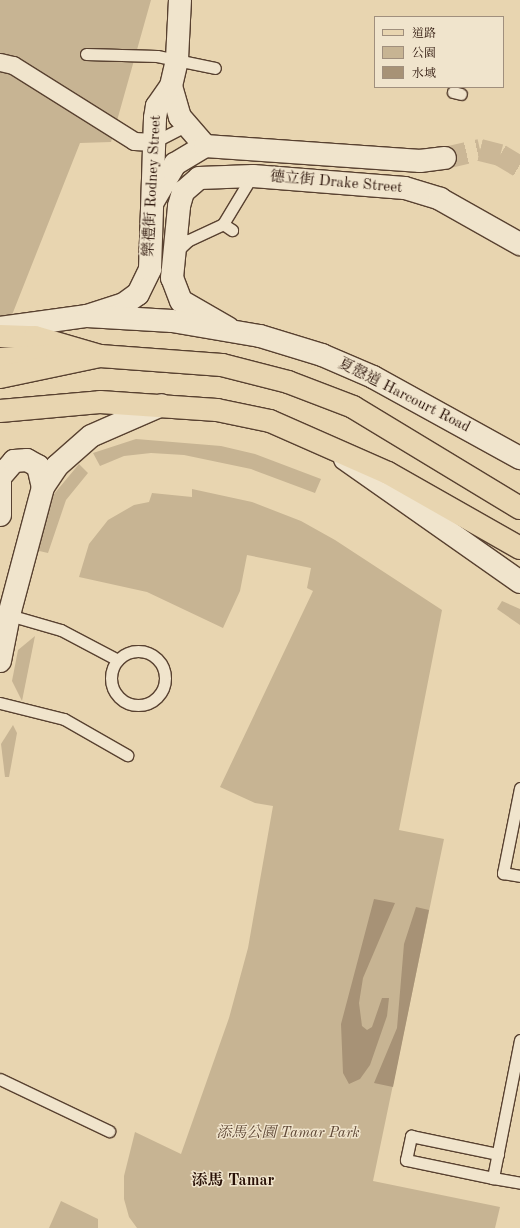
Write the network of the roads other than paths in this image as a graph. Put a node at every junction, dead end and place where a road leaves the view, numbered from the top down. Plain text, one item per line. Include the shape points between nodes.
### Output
1 (180, 0) edge
2 (86, 54) dead end
3 (177, 59) junction
4 (0, 62) edge
5 (215, 68) dead end
6 (171, 86) junction
7 (186, 126) junction
8 (154, 142) junction
9 (205, 146) junction
10 (445, 158) tunnel mouth
11 (253, 176) junction
12 (154, 200) junction
13 (180, 206) joint
14 (520, 244) edge
15 (174, 253) junction
16 (87, 316) junction
17 (0, 328) edge
18 (229, 329) junction
19 (0, 336) edge
20 (100, 356) junction
21 (0, 359) edge
22 (0, 377) edge
23 (162, 405) junction
24 (0, 411) edge
25 (325, 444) junction
26 (520, 458) edge
27 (1, 474) edge
28 (44, 487) junction
29 (520, 508) edge
30 (0, 515) edge
31 (520, 548) edge
32 (520, 582) edge
33 (8, 615) junction
34 (118, 660) junction
35 (0, 662) edge
36 (0, 703) edge
37 (127, 755) dead end
38 (520, 788) edge
39 (520, 876) edge
40 (520, 1040) edge
41 (0, 1079) edge
42 (109, 1131) dead end
43 (498, 1154) junction
44 (493, 1178) junction
45 (520, 1183) edge

1 - 3 street, 樂禮街 Rodney Street
2 - 3 lane
3 - 5 lane
3 - 6 street, 樂禮街 Rodney Street
4 - 8 street via 13,64 134,141
6 - 7 street
6 - 8 street, 樂禮街 Rodney Street via 157,106
7 - 8 lane
7 - 9 street
8 - 12 street, 樂禮街 Rodney Street
9 - 10 street, 德立街 Drake Street via 407,161
9 - 12 street via 175,164
11 - 13 street, 德立街 Drake Street via 199,178 183,192
11 - 14 street, 德立街 Drake Street via 405,188 451,204
11 - 15 lane via 228,227 189,240
12 - 16 street, 樂禮街 Rodney Street via 150,269 145,283 124,304
13 - 15 street, 樂禮街 Rodney Street
15 - 18 street, 樂禮街 Rodney Street via 172,278 181,301
16 - 17 street, 夏慤道 Harcourt Road
16 - 18 street, 夏慤道 Harcourt Road
18 - 26 street, 夏慤道 Harcourt Road via 295,346 348,365
19 - 20 main road via 35,337
20 - 21 main road via 36,355
20 - 22 main road
20 - 29 main road via 222,365 288,382 353,407
23 - 24 main road via 100,402
23 - 25 main road via 217,410 270,421
23 - 28 street via 91,436 57,466
25 - 31 main road via 459,510
25 - 32 street
27 - 28 street via 14,461 27,460 38,466
27 - 30 street
28 - 33 street
33 - 34 lane via 61,630
33 - 35 street
34 - 34 lane via 137,652 158,659 165,684 156,699 134,704 116,694 111,677
36 - 37 lane via 64,719
38 - 39 lane via 503,873
40 - 43 lane
41 - 42 lane
43 - 44 lane
43 - 44 lane via 411,1136 406,1160
44 - 45 lane

